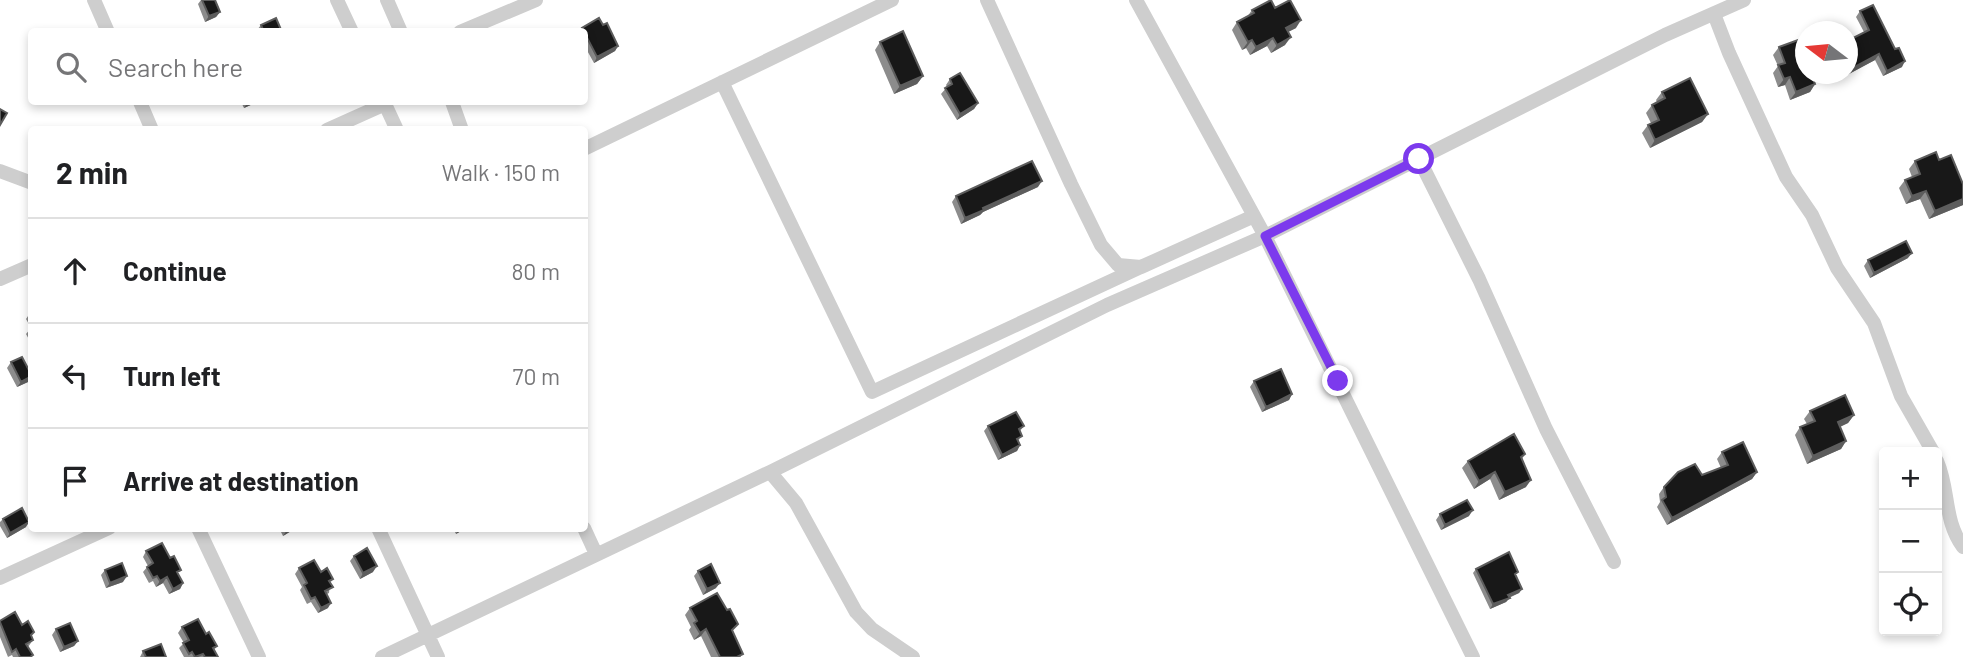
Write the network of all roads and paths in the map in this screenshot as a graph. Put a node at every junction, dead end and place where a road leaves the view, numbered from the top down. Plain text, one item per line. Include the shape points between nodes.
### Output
1 (94, 0) edge
2 (337, 0) edge
3 (387, 0) edge
4 (536, 0) edge
5 (892, 0) edge
6 (987, 0) edge
7 (1136, 0) edge
8 (1744, 0) edge
9 (1714, 14) junction
10 (106, 28) edge
11 (350, 28) edge
12 (399, 28) edge
13 (470, 28) edge
14 (722, 82) junction
15 (140, 105) edge
16 (381, 105) edge
17 (386, 105) edge
18 (453, 105) edge
19 (150, 126) edge
20 (336, 126) edge
21 (395, 126) edge
22 (461, 126) edge
23 (588, 147) edge
24 (1419, 159) junction
25 (0, 171) edge
26 (28, 182) edge
27 (1254, 216) junction
28 (1265, 236) junction
29 (28, 267) edge
30 (1140, 267) junction
31 (0, 279) edge
32 (1930, 447) edge
33 (770, 472) junction
34 (1942, 475) edge
35 (100, 532) edge
36 (200, 532) edge
37 (379, 532) edge
38 (586, 532) edge
39 (1963, 547) edge
40 (596, 554) junction
41 (1614, 562) dead end
42 (0, 579) edge
43 (428, 634) junction
44 (259, 657) edge
45 (382, 657) edge
46 (438, 657) edge
47 (913, 657) edge
48 (1474, 657) edge

1 - 10 street
2 - 11 street
3 - 12 street
4 - 13 street
5 - 14 street
6 - 30 street via 1101,245 1118,265
7 - 27 street
8 - 9 street
9 - 24 street
9 - 32 street via 1786,177 1874,323 1901,396
14 - 23 street
14 - 30 street via 872,392
15 - 19 street
16 - 20 street
17 - 21 street
18 - 22 street
24 - 28 street
24 - 41 street
25 - 26 street
27 - 28 street
27 - 30 street
28 - 33 street via 1107,305
28 - 48 street
29 - 31 street
33 - 40 street
33 - 47 street via 796,503 856,612
34 - 39 street via 1950,525
35 - 42 street
36 - 44 street
37 - 43 street
38 - 40 street
40 - 43 street
43 - 45 street
43 - 46 street

